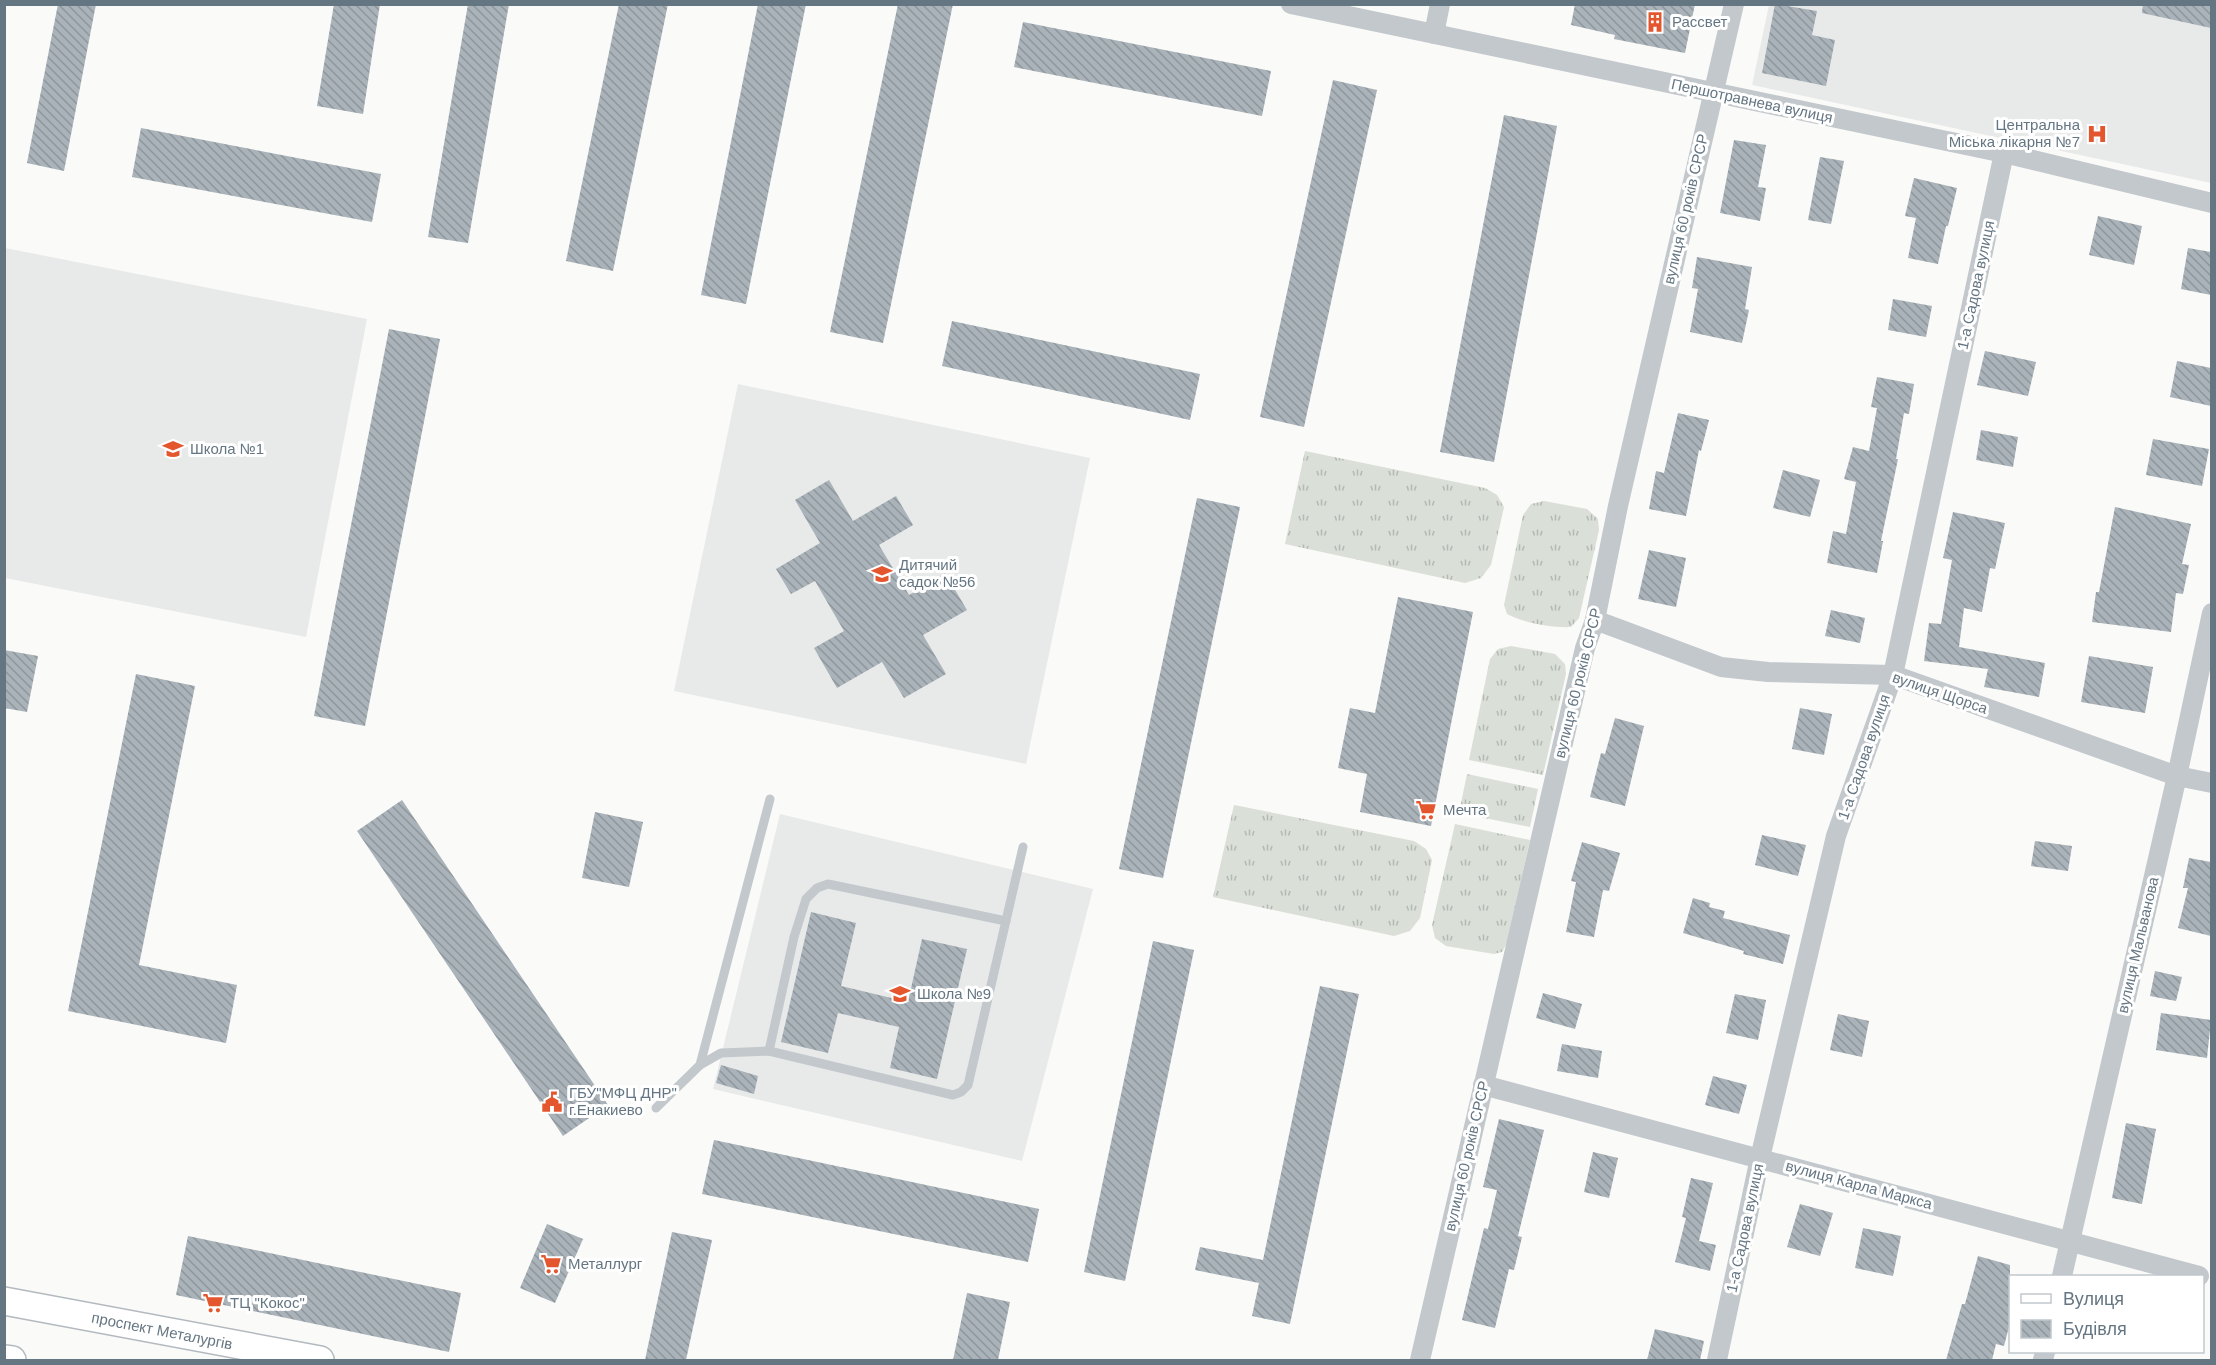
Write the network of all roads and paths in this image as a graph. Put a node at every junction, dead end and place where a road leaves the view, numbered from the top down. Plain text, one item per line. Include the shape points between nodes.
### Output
1 (1291, 4) edge
2 (1440, 4) edge
3 (1734, 4) edge
4 (1434, 34) junction
5 (1713, 93) junction
6 (2004, 153) junction
7 (2211, 203) edge
8 (2211, 613) edge
9 (1594, 620) junction
10 (1893, 675) junction
11 (2177, 776) junction
12 (2211, 783) edge
13 (770, 799) dead end
14 (1023, 848) dead end
15 (1006, 921) junction
16 (769, 1051) junction
17 (700, 1065) junction
18 (1484, 1085) junction
19 (656, 1108) dead end
20 (1760, 1158) junction
21 (2070, 1242) junction
22 (2062, 1275) edge
23 (2194, 1275) edge
24 (4, 1301) edge
25 (4, 1359) edge
26 (12, 1360) edge
27 (320, 1360) edge
28 (1420, 1360) edge
29 (1717, 1360) edge

1 - 4 street, Першотравнева вулиця
2 - 4 street
3 - 5 street, вулиця 60 років СРСР
4 - 5 street, Першотравнева вулиця
5 - 6 street, Першотравнева вулиця
5 - 9 street, вулиця 60 років СРСР
6 - 7 street, Першотравнева вулиця
6 - 10 street, 1-а Садова вулиця
8 - 11 street, вулиця Мальванова
9 - 10 street, вулиця Щорса via 1721,667
9 - 18 street, вулиця 60 років СРСР
10 - 11 street, вулиця Щорса
10 - 20 street, 1-а Садова вулиця via 1836,836
11 - 12 street, вулиця Щорса
11 - 21 street, вулиця Мальванова
13 - 17 lane
14 - 15 lane
15 - 16 lane via 828,884 817,888 806,899 794,937
15 - 16 lane via 968,1085 961,1092 953,1095
16 - 17 lane via 721,1053
17 - 19 lane
18 - 20 street, вулиця Карла Маркса
18 - 28 street, вулиця 60 років СРСР
20 - 21 street, вулиця Карла Маркса
20 - 29 street, 1-а Садова вулиця
21 - 22 street, вулиця Мальванова
21 - 23 street, вулиця Карла Маркса
24 - 27 street, проспект Металургів
25 - 26 street

